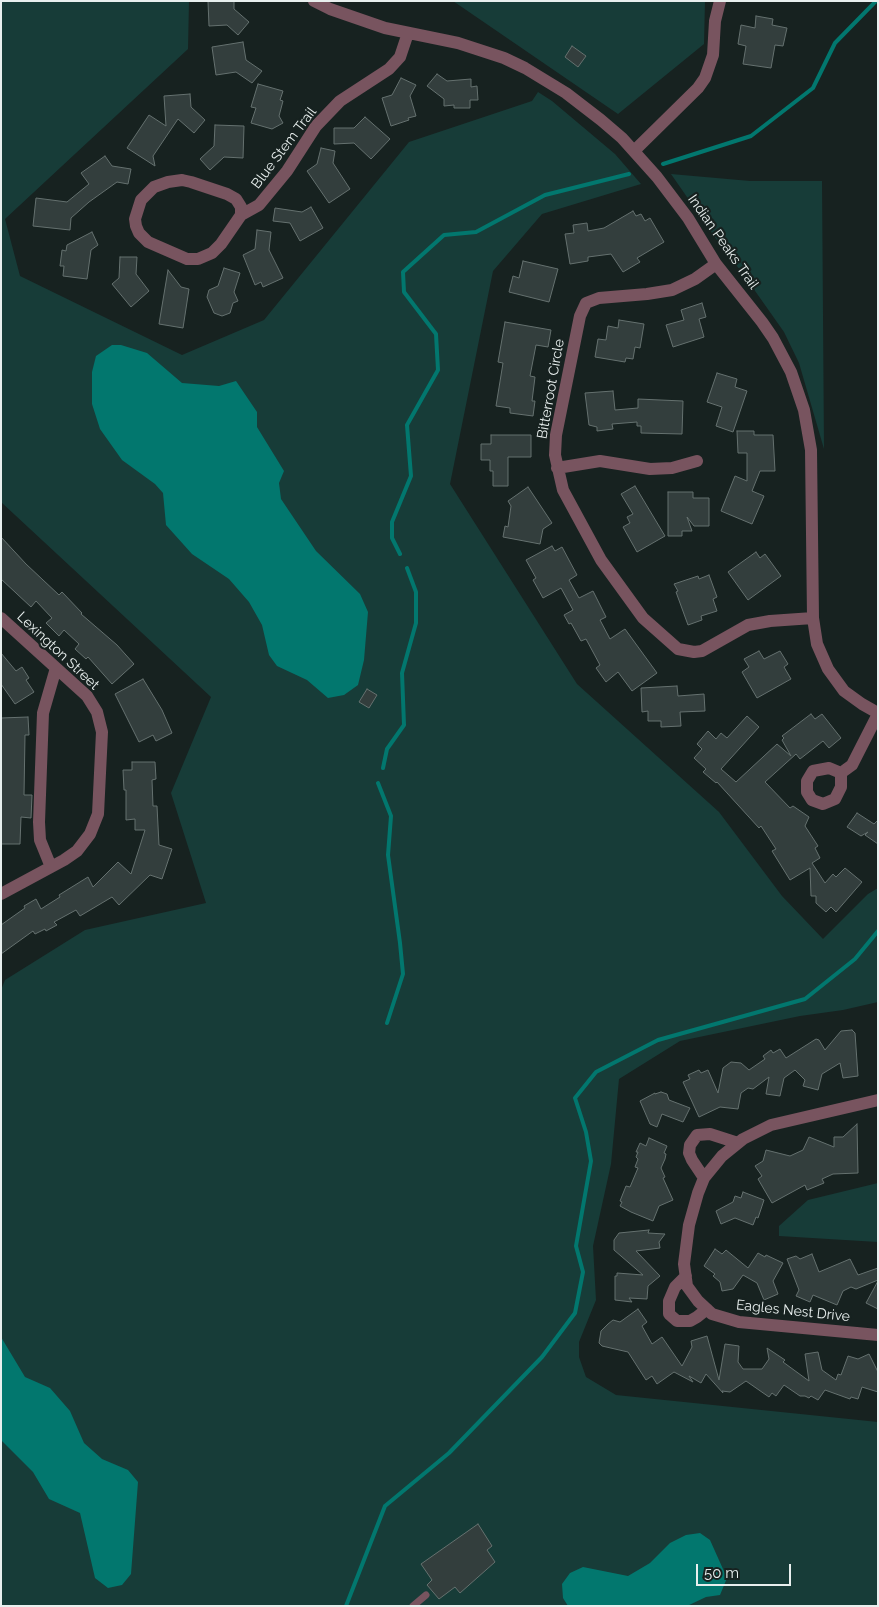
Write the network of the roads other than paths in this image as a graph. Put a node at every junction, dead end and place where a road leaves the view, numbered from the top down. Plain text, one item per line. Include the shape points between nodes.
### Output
1 (314, 1) edge
2 (720, 1) edge
3 (408, 33) junction
4 (634, 152) junction
5 (241, 215) junction
6 (716, 264) junction
7 (697, 461) dead end
8 (557, 468) junction
9 (1, 618) edge
10 (813, 618) junction
11 (56, 668) junction
12 (878, 713) edge
13 (841, 774) dead end
14 (51, 867) junction
15 (1, 894) edge
16 (878, 1100) edge
17 (738, 1143) junction
18 (704, 1178) junction
19 (686, 1276) junction
20 (707, 1309) junction
21 (878, 1334) edge
22 (426, 1595) dead end
23 (413, 1606) edge

1 - 3 street, Indian Peaks Trail via 385,28
2 - 4 street via 713,56 705,78
3 - 4 street, Indian Peaks Trail via 458,43 526,68 601,120
3 - 5 street, Blue Stem Trail via 400,57 389,69 340,101 316,126 287,171 259,205
4 - 6 street, Indian Peaks Trail via 688,218
5 - 5 street, Blue Stem Trail via 236,199 182,180 154,187 141,200 135,219 139,233 148,242 187,259 198,259 212,253 221,244
6 - 8 street, Bitterroot Circle via 672,290 586,302 580,316 556,435
6 - 10 street, Indian Peaks Trail via 773,338 791,372 804,410 811,450
7 - 8 street via 672,468 650,469 600,460
8 - 10 street, Bitterroot Circle via 563,490 601,560 643,618 678,649 702,651 748,625
9 - 11 street, Lexington Street
10 - 12 street, Indian Peaks Trail via 817,644 828,669 844,691
11 - 14 street via 43,713 39,822 40,840
11 - 14 street, Lexington Street via 87,696 97,712 102,732 98,814 90,834 77,851
12 - 13 street via 852,765
14 - 15 street, Lexington Street
16 - 17 street, Eagles Nest Drive via 771,1125
17 - 18 street, Eagles Nest Drive
17 - 18 street via 710,1134 696,1135 689,1153
18 - 19 street, Eagles Nest Drive via 689,1225 684,1264
19 - 20 street, Eagles Nest Drive via 687,1286
19 - 20 street via 668,1301 669,1314 677,1321 690,1321
20 - 21 street, Eagles Nest Drive via 712,1314 739,1322
22 - 23 lane

